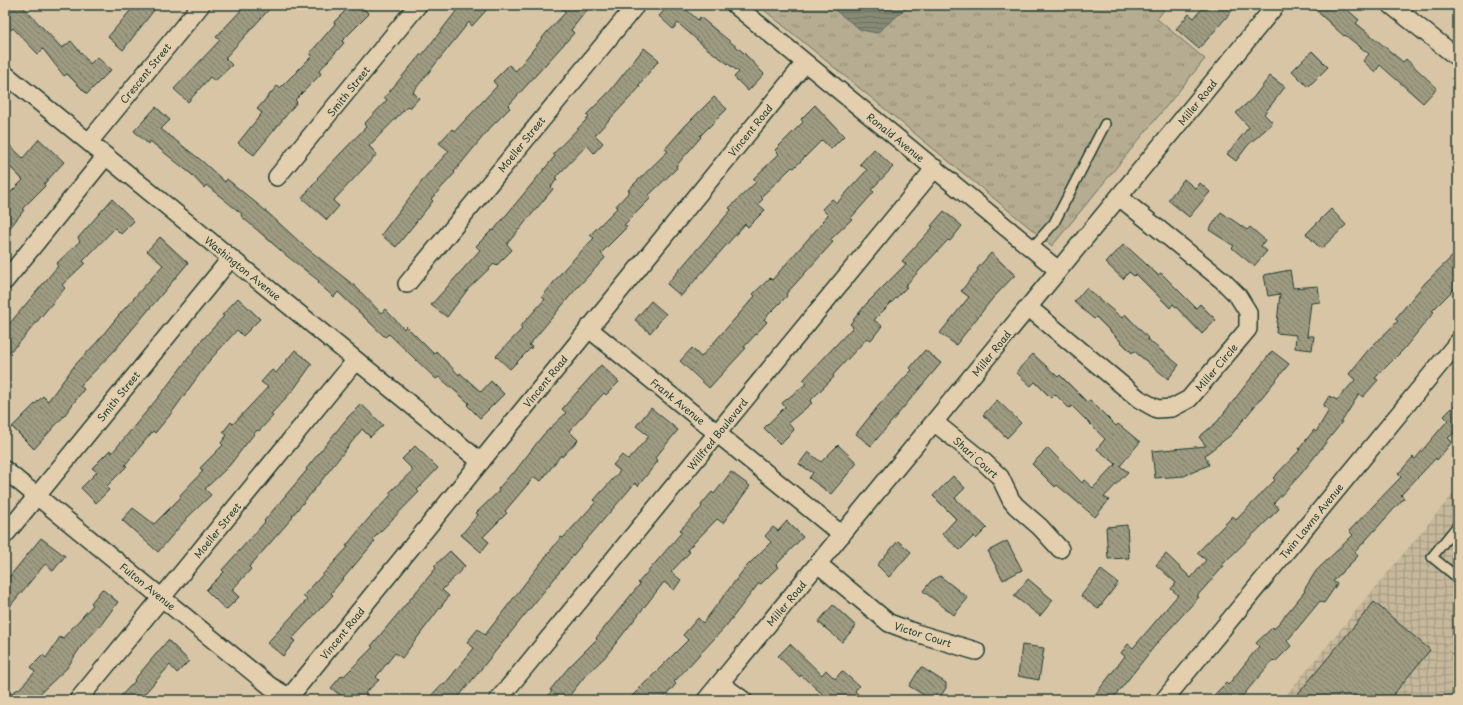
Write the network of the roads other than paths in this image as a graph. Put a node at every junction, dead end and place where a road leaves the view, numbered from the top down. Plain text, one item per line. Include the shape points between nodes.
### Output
1 (201, 5) edge
2 (418, 5) edge
3 (636, 5) edge
4 (735, 5) edge
5 (1275, 5) edge
6 (1391, 5) edge
7 (1458, 58) edge
8 (805, 63) junction
9 (5, 74) edge
10 (1105, 124) dead end
11 (88, 142) junction
12 (106, 156) junction
13 (935, 168) junction
14 (277, 177) dead end
15 (1119, 197) junction
16 (1032, 248) junction
17 (231, 258) junction
18 (1058, 270) junction
19 (5, 281) edge
20 (406, 284) dead end
21 (1028, 307) junction
22 (588, 328) junction
23 (1458, 342) edge
24 (356, 360) junction
25 (934, 422) junction
26 (718, 433) junction
27 (481, 462) junction
28 (5, 470) edge
29 (37, 496) junction
30 (1458, 525) edge
31 (5, 535) edge
32 (842, 535) junction
33 (1060, 549) dead end
34 (818, 564) junction
35 (1458, 578) edge
36 (162, 597) junction
37 (976, 651) dead end
38 (720, 683) junction
39 (290, 699) edge
40 (78, 700) edge
41 (498, 700) edge
42 (706, 700) edge
43 (743, 700) edge
44 (1164, 700) edge

1 - 11 street, Crescent Street
2 - 14 street, Smith Street
3 - 20 street, Moeller Street
4 - 8 street, Ronald Avenue
5 - 15 street, Miller Road
6 - 7 street
8 - 13 street, Ronald Avenue
8 - 22 street, Vincent Road
9 - 11 street, Washington Avenue
10 - 16 lane via 1054,223
11 - 12 street, Washington Avenue
12 - 17 street, Washington Avenue
12 - 19 street
13 - 16 street, Ronald Avenue
13 - 26 street, Willfred Boulevard
15 - 18 street, Miller Road
15 - 21 street, Miller Circle via 1222,280 1238,296 1248,312 1248,329 1189,399 1172,408 1157,409 1139,399
16 - 18 street, Ronald Avenue
17 - 24 street, Washington Avenue
17 - 29 street, Smith Street
18 - 21 street, Miller Road
21 - 25 street, Miller Road
22 - 26 street, Frank Avenue
22 - 27 street, Vincent Road
23 - 44 street, Twin Lawns Avenue
24 - 27 street, Washington Avenue
24 - 36 street, Moeller Street
25 - 32 street, Miller Road
25 - 33 street, Shari Court via 1000,477 1011,500
26 - 32 street, Frank Avenue
26 - 41 street, Willfred Boulevard
27 - 39 street, Vincent Road
28 - 29 street, Fulton Avenue
29 - 31 street, Smith Street
29 - 36 street, Fulton Avenue
30 - 35 lane via 1432,557
32 - 34 street, Miller Road
34 - 37 street, Victor Court via 889,623
34 - 38 street, Miller Road
36 - 39 street, Fulton Avenue via 270,686
36 - 40 street, Moeller Street
38 - 42 street, Miller Road
38 - 43 street

